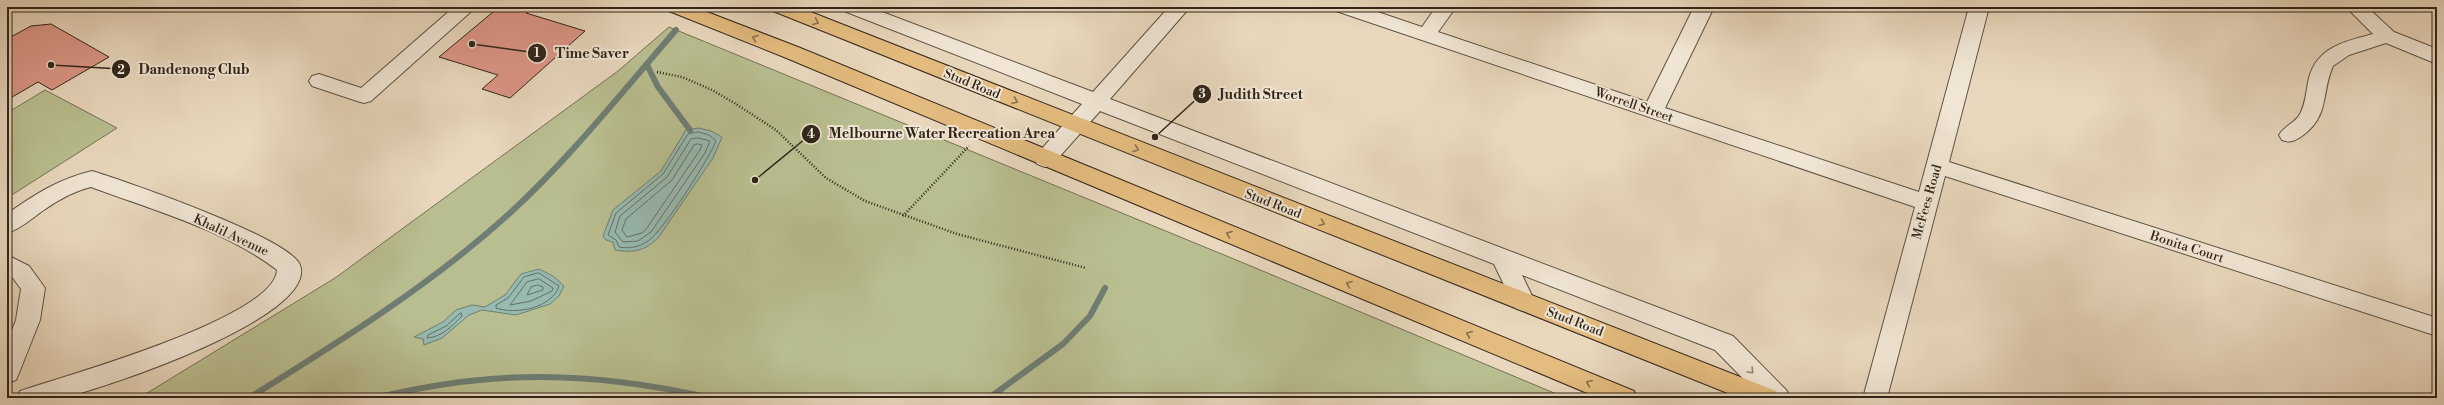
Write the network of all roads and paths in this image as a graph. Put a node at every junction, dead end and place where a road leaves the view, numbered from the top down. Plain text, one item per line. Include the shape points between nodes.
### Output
1 (466, 7) edge
2 (676, 7) edge
3 (780, 7) edge
4 (851, 7) edge
5 (1180, 7) edge
6 (1343, 7) edge
7 (1446, 7) edge
8 (1704, 7) edge
9 (1979, 7) edge
10 (2356, 7) edge
11 (1426, 35) junction
12 (2387, 36) junction
13 (2437, 57) edge
14 (657, 72) dead end
15 (319, 81) dead end
16 (1095, 101) junction
17 (1653, 112) junction
18 (1074, 125) junction
19 (982, 132) junction
20 (2289, 135) dead end
21 (1045, 159) junction
22 (1937, 166) junction
23 (1926, 203) junction
24 (903, 216) junction
25 (7, 225) edge
26 (1503, 258) junction
27 (7, 264) edge
28 (1086, 268) dead end
29 (1523, 302) junction
30 (2437, 327) edge
31 (7, 373) edge
32 (29, 398) edge
33 (1625, 398) edge
34 (1767, 398) edge
35 (1778, 398) edge
36 (1875, 398) edge

1 - 15 street via 364,96
19 -> 2 highway
3 -> 18 highway, Stud Road
4 - 16 street
5 - 16 street
6 - 11 street, Worrell Street
7 - 11 street
8 - 17 street
9 - 22 street, McFees Road
10 - 12 street
11 - 17 street, Worrell Street
12 - 13 street
12 - 20 street via 2342,50 2328,59 2322,69 2313,110 2307,120
14 - 24 path via 682,77 736,104 776,130 826,178 865,201
16 - 18 street
16 - 26 street
17 - 23 street, Worrell Street
18 - 21 street
18 -> 29 highway, Stud Road
19 - 21 highway
19 - 24 path
33 -> 21 highway
22 - 23 street, McFees Road
22 - 30 street, Bonita Court
23 - 36 street, McFees Road
24 - 28 path via 957,234
25 - 32 street, Khalil Avenue via 38,203 72,184 92,179 182,212 262,246 289,266 288,280 276,296 251,313 204,337 190,344
26 - 29 street
26 -> 35 street via 1724,343
27 - 31 street via 21,272 33,288 28,320
29 - 34 highway, Stud Road

